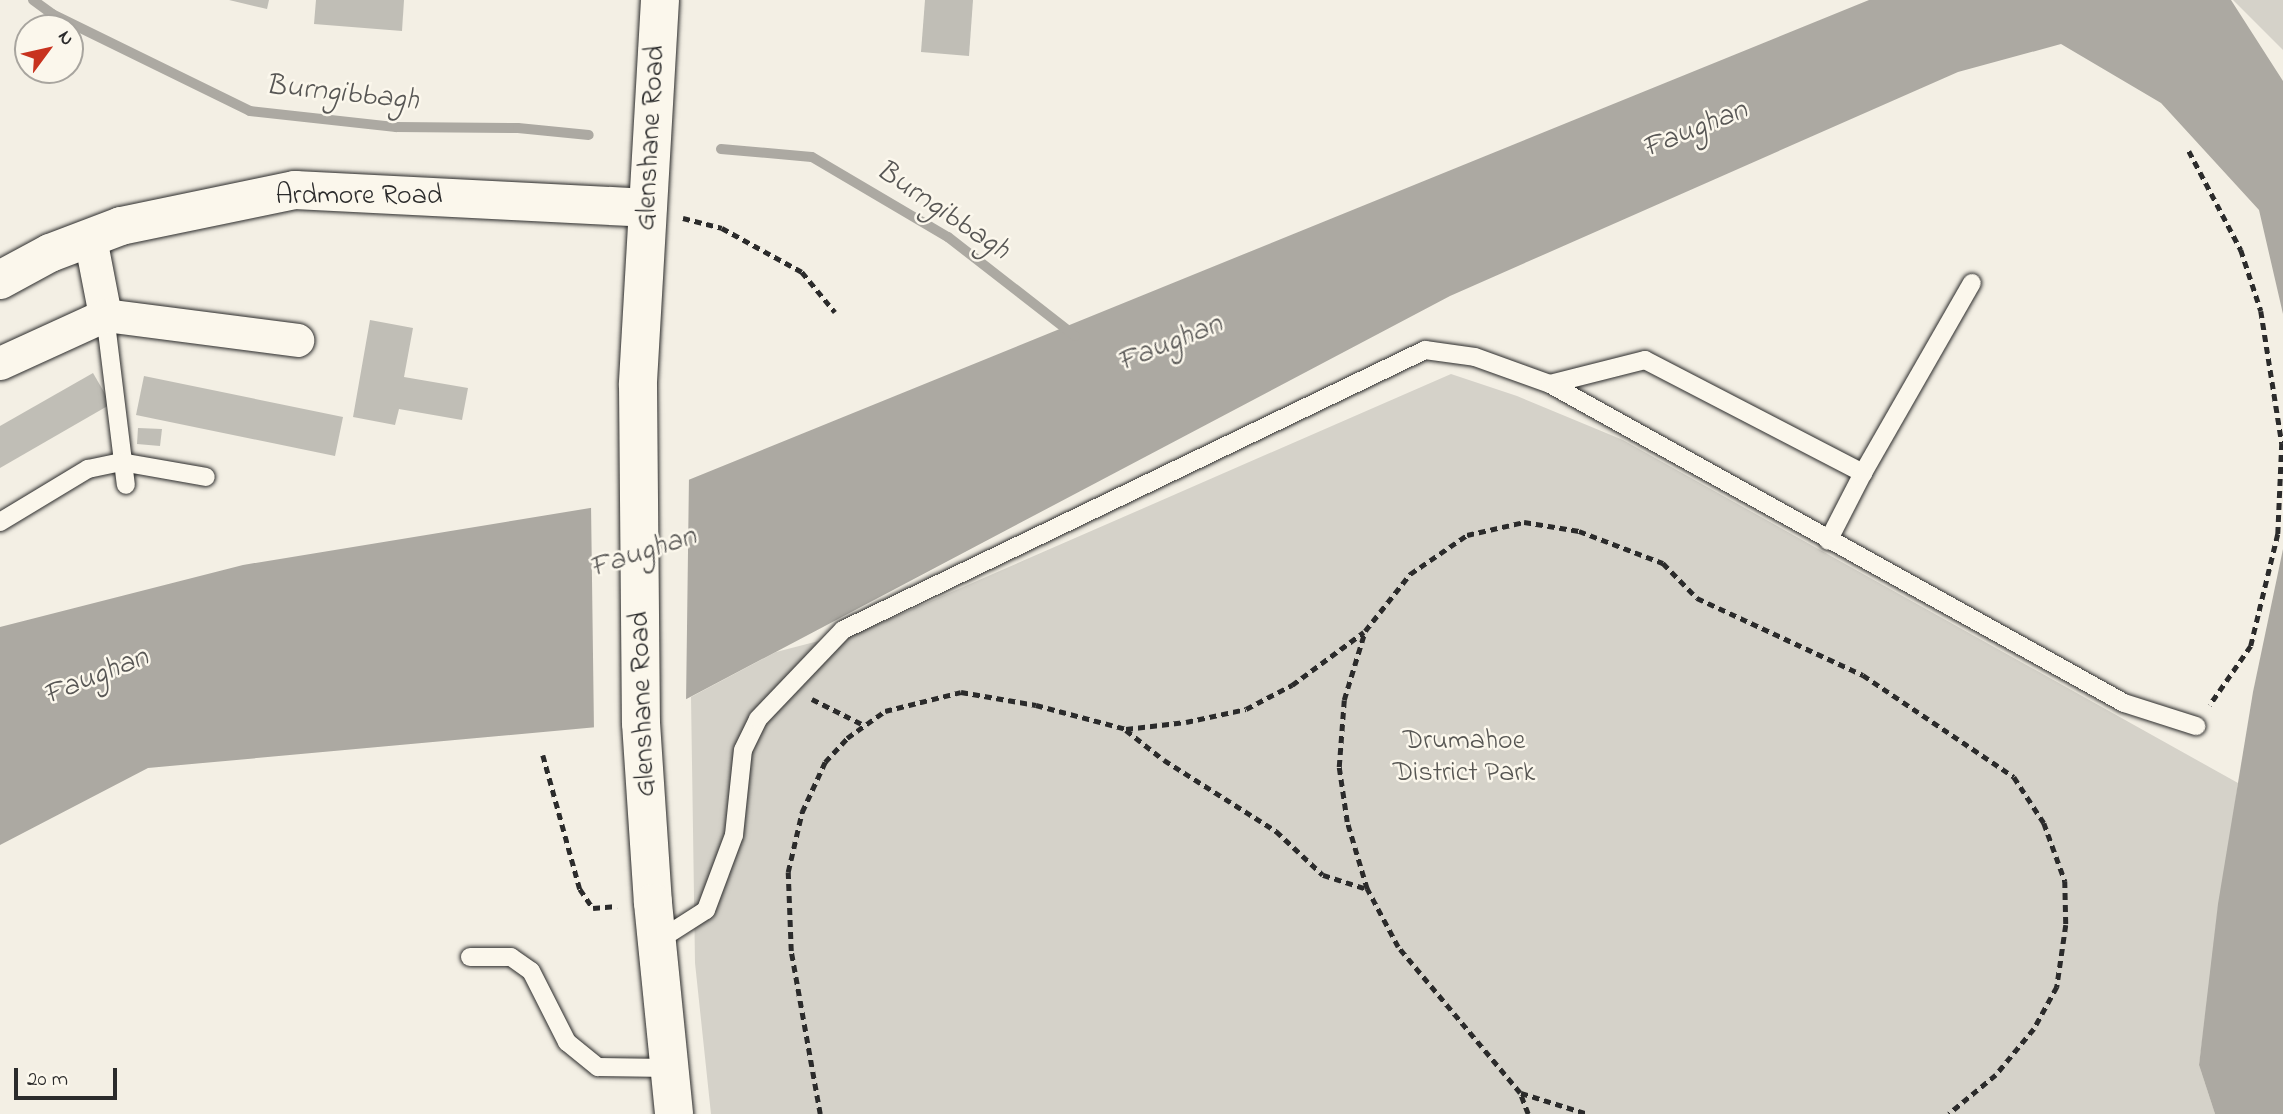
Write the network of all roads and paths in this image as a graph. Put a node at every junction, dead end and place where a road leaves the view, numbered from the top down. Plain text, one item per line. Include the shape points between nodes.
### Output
1 (660, 0) edge
2 (2189, 151) dead end
3 (648, 208) junction
4 (90, 238) junction
5 (0, 280) edge
6 (1972, 283) dead end
7 (835, 312) dead end
8 (105, 315) junction
9 (297, 340) dead end
10 (0, 363) edge
11 (1550, 384) junction
12 (121, 462) junction
13 (1863, 473) junction
14 (206, 477) dead end
15 (127, 485) dead end
16 (0, 522) edge
17 (1828, 541) junction
18 (1365, 631) junction
19 (786, 686) junction
20 (864, 725) junction
21 (2196, 726) joint
22 (1126, 729) junction
23 (543, 755) dead end
24 (1367, 889) junction
25 (653, 902) junction
26 (656, 942) junction
27 (470, 957) dead end
28 (669, 1069) junction
29 (1520, 1093) junction
30 (674, 1114) edge
31 (820, 1114) edge
32 (1528, 1114) edge
33 (1588, 1114) edge
34 (1949, 1114) edge

1 - 3 main road, Glenshane Road
2 - 21 path via 2241,250 2260,311 2283,443 2278,534 2251,646
3 - 4 main road, Ardmore Road via 295,190 201,206
3 - 7 path via 722,228 803,272
3 - 25 main road, Glenshane Road via 638,386 641,723
4 - 5 main road, Ardmore Road
4 - 8 street
6 - 13 lane
8 - 9 street
8 - 10 street
8 - 12 lane via 111,337
11 - 13 lane via 1645,360
11 - 17 lane
11 - 19 lane via 1475,357 1425,349 842,630
12 - 14 lane
12 - 15 lane
12 - 16 lane via 88,469
13 - 17 lane
17 - 21 lane via 2124,703
18 - 22 path via 1292,685 1246,709
18 - 24 path via 1343,700 1339,767 1346,821
18 - 34 path via 1410,574 1467,535 1524,522 1579,531 1663,563 1697,598 1863,675 2014,777 2044,823 2065,881 2066,925 2057,986 2034,1029 1996,1075
19 - 20 path
19 - 26 lane via 758,719 743,750 734,835 706,910
20 - 22 path via 886,711 961,692 1036,705
20 - 31 path via 824,762 802,812 788,872 791,951
22 - 24 path via 1164,760 1276,831 1323,875
23 - 25 path via 580,889 593,908
24 - 29 path via 1398,947
25 - 26 main road, Glenshane Road
26 - 28 main road, Glenshane Road
27 - 28 lane via 511,957 531,971 567,1042 597,1067
28 - 30 main road, Glenshane Road
29 - 32 path
29 - 33 path

